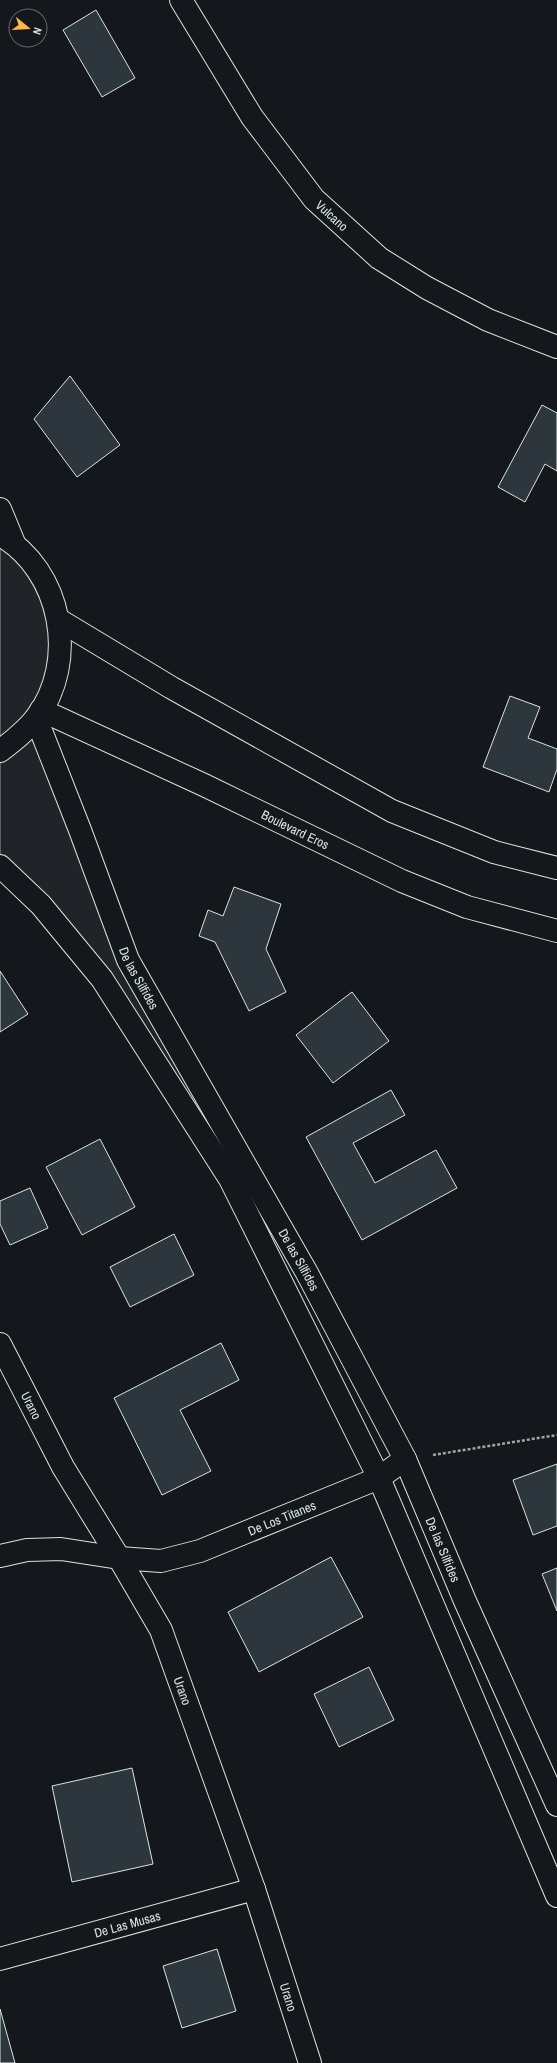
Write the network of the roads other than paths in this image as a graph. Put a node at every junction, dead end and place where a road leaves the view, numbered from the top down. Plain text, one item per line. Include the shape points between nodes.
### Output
1 (181, 0) edge
2 (557, 347) edge
3 (0, 509) edge
4 (7, 539) edge
5 (59, 620) junction
6 (39, 714) junction
7 (0, 751) edge
8 (0, 866) edge
9 (557, 868) edge
10 (557, 931) edge
11 (0, 1344) edge
12 (405, 1459) junction
13 (379, 1478) junction
14 (0, 1556) edge
15 (119, 1558) junction
16 (557, 1805) edge
17 (254, 1889) junction
18 (557, 1896) edge
19 (0, 1959) edge
20 (310, 2063) edge

1 - 2 street, Vulcano via 252,117 314,199 379,258 427,288 488,320
3 - 4 street
4 - 5 street via 34,565 50,591
5 - 6 street via 58,666 52,689
5 - 9 street via 172,688 392,811 494,852
6 - 7 street via 17,738
6 - 10 street, Boulevard Eros via 204,785 402,881 467,907
6 - 12 street, De las Sílfides via 128,960 307,1272
8 - 13 street, De las Sílfides via 41,905 102,979 230,1179
11 - 15 street, Urano via 63,1467
12 - 13 street, De Los Titanes
12 - 16 street, De las Sílfides via 465,1601
13 - 15 street, De Los Titanes via 200,1551 161,1560
13 - 18 street, De las Sílfides
14 - 15 street, De Los Titanes via 27,1550 61,1549
15 - 17 street, Urano via 161,1630
17 - 19 street, De Las Musas
17 - 20 street, Urano

